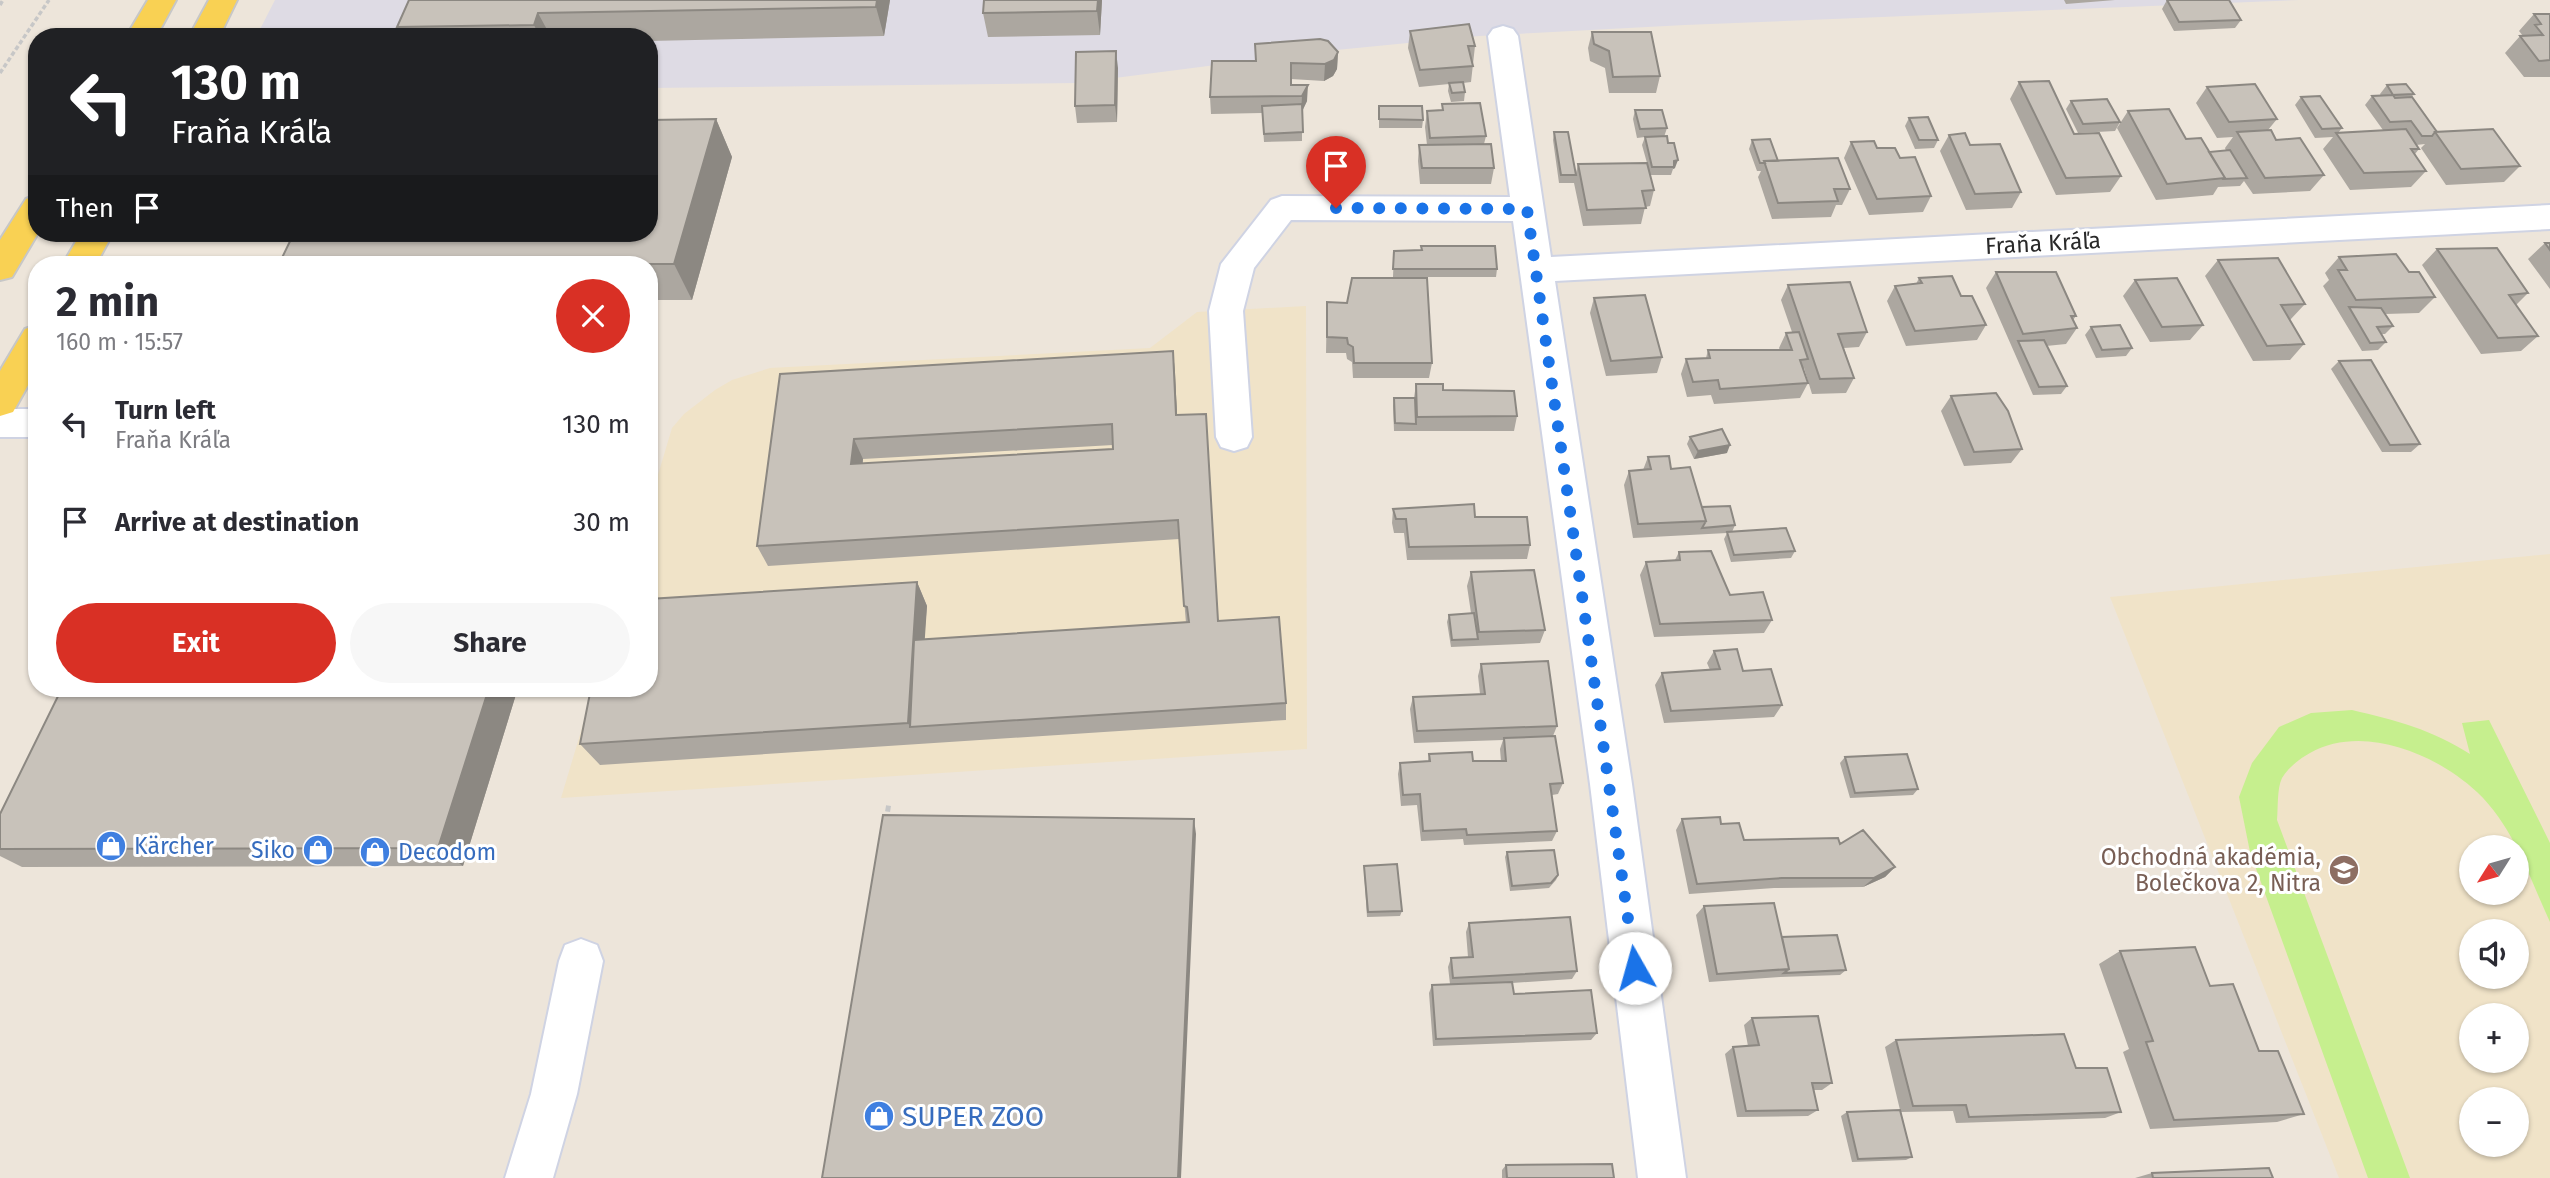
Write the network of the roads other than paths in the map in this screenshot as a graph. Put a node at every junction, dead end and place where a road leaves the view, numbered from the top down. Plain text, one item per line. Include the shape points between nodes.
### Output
1 (162, 0) edge
2 (223, 0) edge
3 (146, 28) edge
4 (209, 28) edge
5 (1503, 36) dead end
6 (1527, 209) junction
7 (2550, 217) edge
8 (28, 222) edge
9 (0, 268) edge
10 (1535, 270) junction
11 (28, 354) edge
12 (0, 402) edge
13 (0, 423) edge
14 (28, 423) edge
15 (1234, 437) dead end
16 (580, 961) dead end
17 (529, 1178) edge
18 (1662, 1178) edge

1 - 3 main road
2 - 4 main road
5 - 6 street
6 - 10 street
6 - 15 street via 1282,208 1238,264 1226,311
7 - 10 street, Fraňa Kráľa
8 - 9 main road
10 - 18 street via 1611,784
11 - 12 main road
13 - 14 street
16 - 17 street via 554,1094

